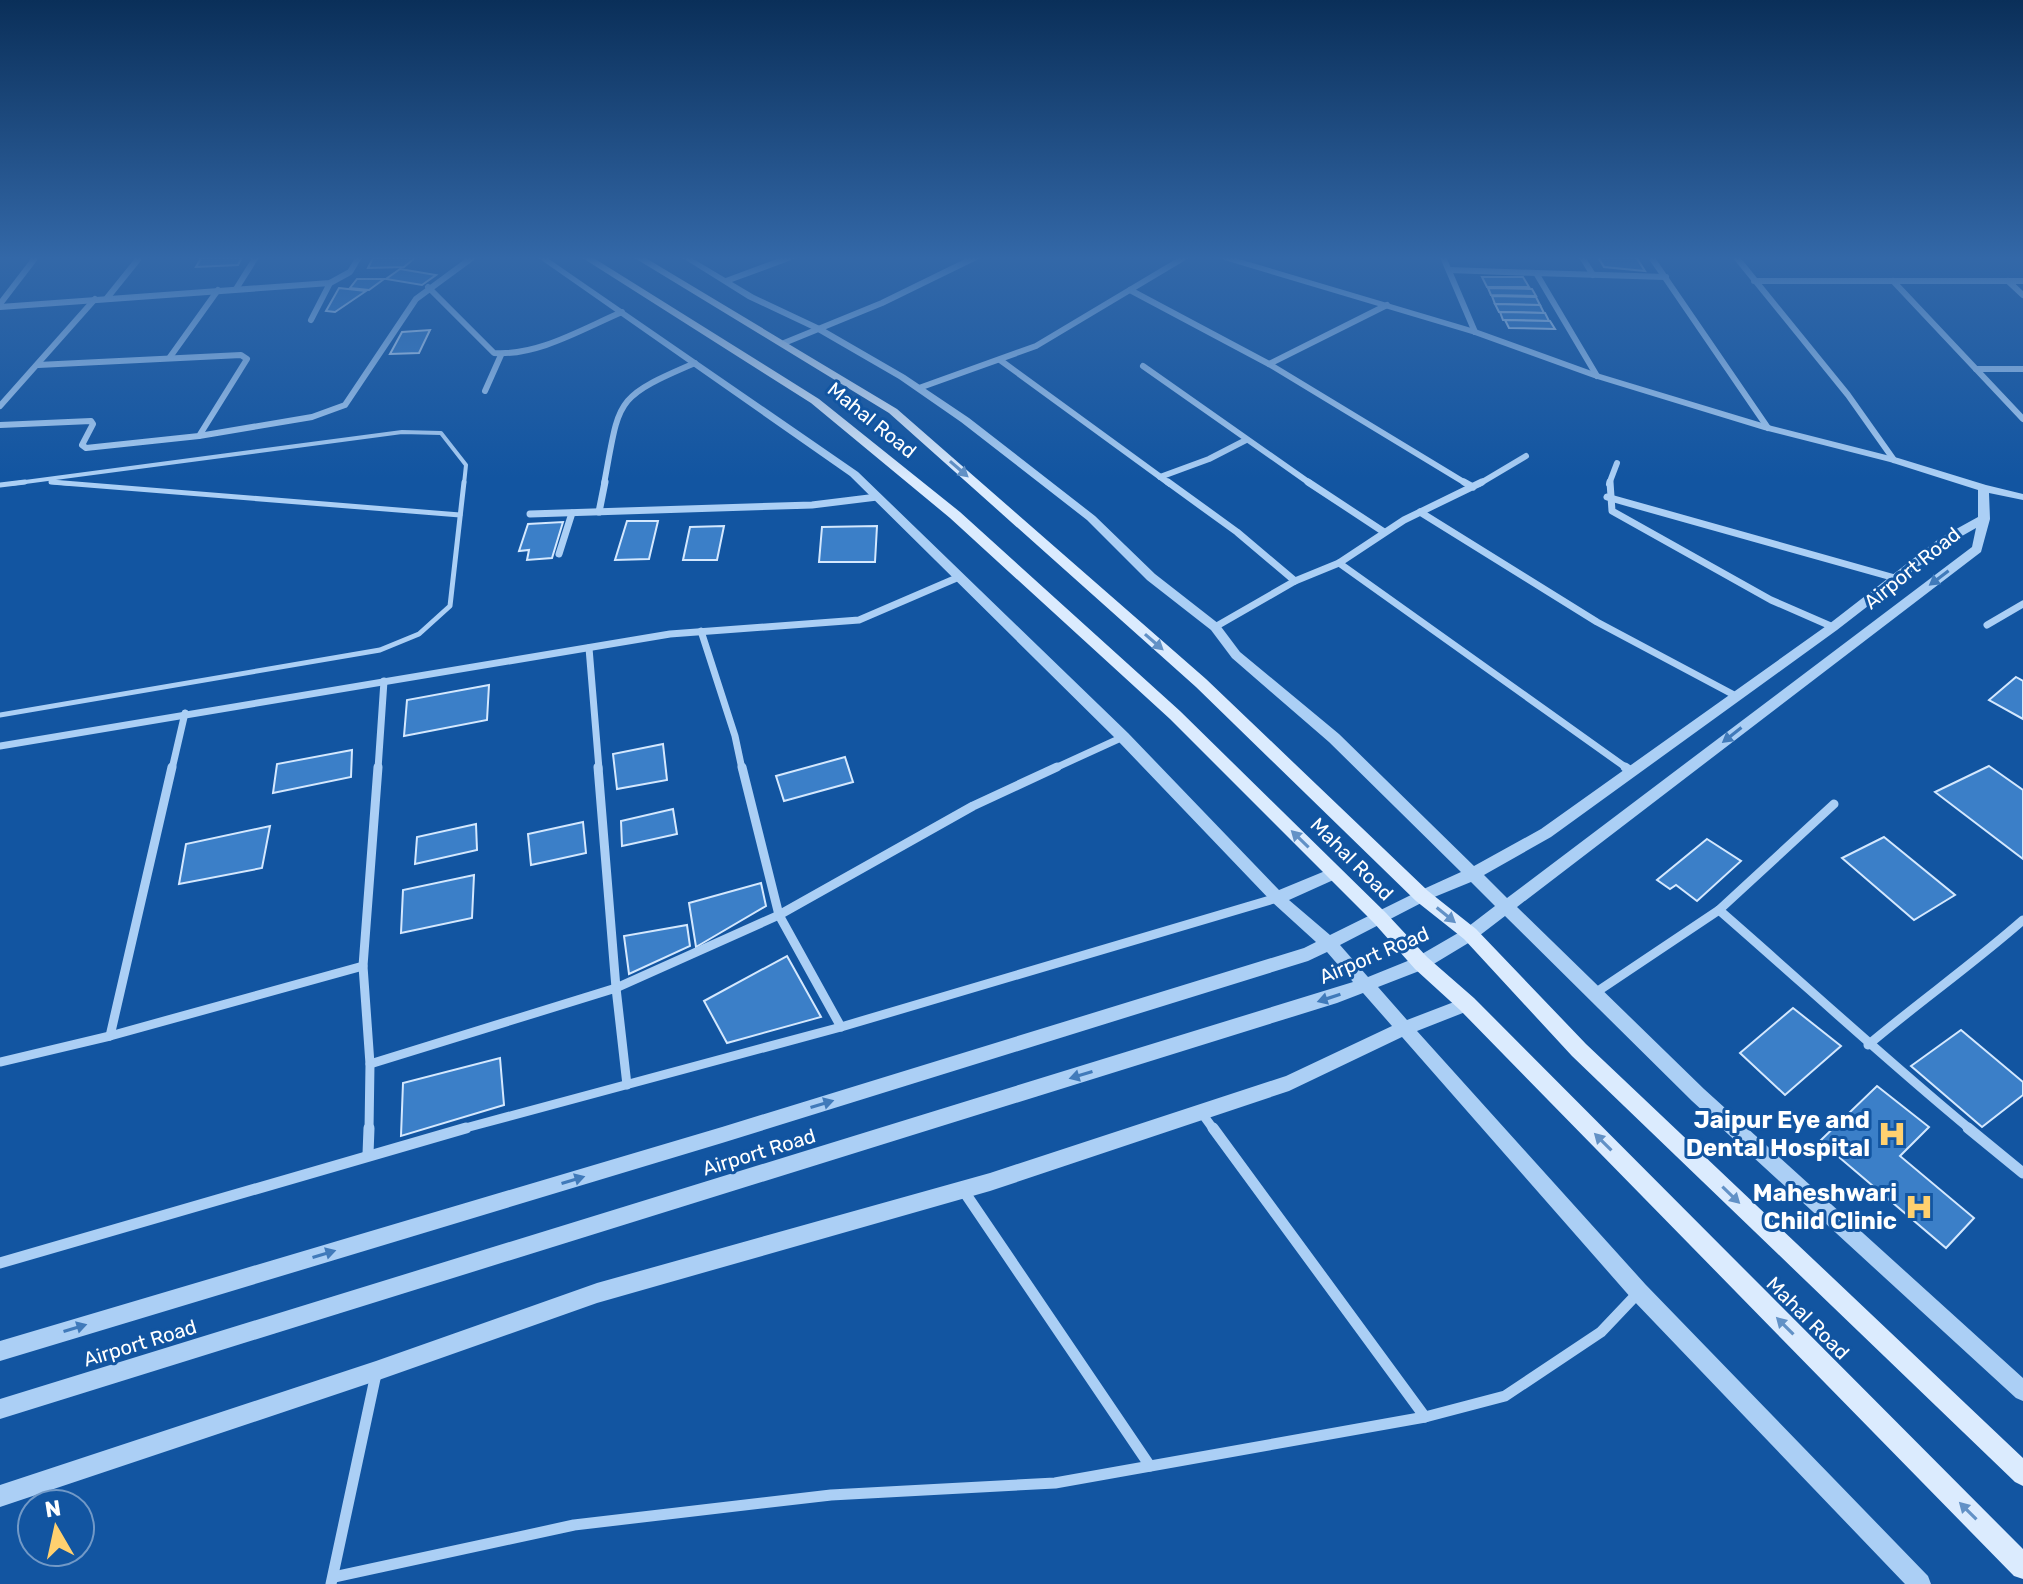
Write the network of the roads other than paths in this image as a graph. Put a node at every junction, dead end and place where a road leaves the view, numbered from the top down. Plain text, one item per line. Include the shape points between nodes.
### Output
1 (67, 331) edge
2 (189, 331) edge
3 (395, 331) edge
4 (472, 331) edge
5 (574, 331) edge
6 (649, 331) edge
7 (704, 331) edge
8 (763, 331) edge
9 (814, 331) edge
10 (822, 331) edge
11 (1061, 331) edge
12 (1207, 331) edge
13 (1335, 331) edge
14 (1471, 331) edge
15 (1570, 331) edge
16 (1702, 331) edge
17 (1798, 331) edge
18 (1940, 331) edge
19 (1475, 332) joint
20 (784, 343) junction
21 (501, 355) junction
22 (170, 357) junction
23 (1000, 360) junction
24 (695, 363) junction
25 (1269, 364) junction
26 (38, 365) junction
27 (1143, 366) dead end
28 (1976, 369) junction
29 (2023, 369) edge
30 (1597, 376) junction
31 (919, 388) junction
32 (485, 391) dead end
33 (0, 406) edge
34 (2023, 419) edge
35 (0, 425) edge
36 (1768, 428) junction
37 (199, 436) junction
38 (1246, 440) junction
39 (1526, 456) dead end
40 (1894, 460) junction
41 (1617, 463) dead end
42 (1160, 477) junction
43 (36, 481) junction
44 (0, 485) edge
45 (1473, 487) junction
46 (1983, 488) junction
47 (877, 497) junction
48 (1607, 497) junction
49 (2023, 497) edge
50 (599, 512) junction
51 (1420, 512) junction
52 (572, 513) junction
53 (530, 514) dead end
54 (460, 515) junction
55 (1984, 519) junction
56 (1384, 532) junction
57 (559, 554) dead end
58 (1339, 563) junction
59 (959, 577) junction
60 (1895, 578) junction
61 (1295, 581) junction
62 (2023, 604) edge
63 (1987, 625) dead end
64 (1215, 627) junction
65 (1833, 627) junction
66 (701, 631) junction
67 (589, 648) junction
68 (384, 681) junction
69 (1736, 696) junction
70 (185, 713) junction
71 (0, 715) edge
72 (1123, 737) junction
73 (0, 746) edge
74 (1632, 772) junction
75 (1834, 804) dead end
76 (1335, 873) junction
77 (1473, 874) junction
78 (1422, 896) junction
79 (1277, 898) junction
80 (1505, 905) junction
81 (1719, 910) junction
82 (779, 915) junction
83 (1380, 918) junction
84 (2023, 920) edge
85 (1470, 934) junction
86 (1329, 944) junction
87 (1421, 963) junction
88 (363, 966) junction
89 (1367, 985) junction
90 (616, 988) junction
91 (1594, 993) junction
92 (1467, 1004) junction
93 (841, 1027) junction
94 (1404, 1028) junction
95 (110, 1036) junction
96 (1868, 1045) junction
97 (0, 1062) edge
98 (370, 1064) junction
99 (627, 1085) junction
100 (1201, 1112) junction
101 (368, 1154) junction
102 (2023, 1173) edge
103 (963, 1190) junction
104 (0, 1263) edge
105 (1639, 1292) junction
106 (0, 1351) edge
107 (376, 1371) junction
108 (2023, 1391) edge
109 (0, 1409) edge
110 (1425, 1417) junction
111 (1150, 1466) junction
112 (2023, 1474) edge
113 (0, 1496) edge
114 (2023, 1567) edge
115 (333, 1580) edge
116 (1920, 1584) edge

1 - 26 street
2 - 22 street
3 - 37 street via 345,405 312,417
4 - 21 street
5 - 21 street
6 - 24 street
76 -> 7 main road, Mahal Road via 1175,715 955,515 815,401
8 - 20 main road, Mahal Road
9 - 20 street
10 - 31 street
11 - 23 street
12 - 25 street
13 - 25 street
14 - 19 street
15 - 30 street
16 - 36 street
17 - 40 street
18 - 28 street
19 - 30 street
20 -> 78 main road, Mahal Road via 893,411 1201,683
21 - 32 street
22 - 26 street
22 - 37 street via 247,359
23 - 31 street
23 - 42 street
24 - 47 street via 854,474
24 - 50 street via 623,400
25 - 45 street
26 - 33 street
27 - 38 street
28 - 29 street
28 - 34 street
30 - 36 street
31 - 64 street via 1091,518 1151,577
35 - 37 street via 91,421 82,445 86,448
36 - 40 street
38 - 42 street
38 - 56 street
39 - 45 street
40 - 46 street
41 - 48 street
42 - 61 street
43 - 44 lane
43 - 54 lane
43 - 54 lane via 402,432 441,433 466,465
45 - 51 street
46 - 49 street
46 - 55 street
47 - 50 street via 812,505
47 - 59 street
48 - 60 street
48 - 65 street via 1612,511 1627,522 1771,600
50 - 52 street
51 - 56 street
51 - 69 street via 1597,622
52 - 53 street
52 - 57 street
54 - 71 lane via 450,606 419,634 380,650
55 - 60 street, Airport Road
55 -> 80 street, Airport Road via 1977,549
56 - 58 street
58 - 61 street
58 - 74 street
59 - 66 street via 859,620
59 - 72 street
60 - 65 street, Airport Road
61 - 64 street
62 - 63 street
64 - 77 street via 1236,655 1334,738
65 - 69 street, Airport Road
66 - 67 street
66 - 82 street via 735,736
67 - 68 street
67 - 90 street
68 - 70 street
68 - 88 street
69 - 74 street, Airport Road
70 - 73 street
70 - 95 street
72 - 79 street
72 - 82 street via 973,806
74 - 77 street, Airport Road via 1546,833
75 - 81 street
76 - 79 street
76 - 83 main road, Mahal Road
77 - 78 street, Airport Road
77 - 80 street
78 - 83 street, Airport Road
78 -> 85 main road, Mahal Road
79 - 86 street
79 - 93 street
80 - 85 street, Airport Road
80 - 91 street
81 - 91 street
81 - 96 street
82 - 90 street
82 - 93 street
83 - 86 street, Airport Road
83 - 87 main road, Mahal Road
84 - 96 street
85 - 87 street, Airport Road
85 -> 112 main road, Mahal Road via 1579,1050
86 - 89 street
106 -> 86 street, Airport Road via 722,1135
87 - 89 street, Airport Road
87 - 92 main road, Mahal Road
88 - 95 street
88 - 98 street
89 - 94 street
89 -> 109 street, Airport Road
90 - 98 street
90 - 99 street
91 - 108 street via 1698,1095
92 - 94 street
114 -> 92 main road, Mahal Road
93 - 99 street
94 - 100 street via 1289,1083
94 - 105 street
95 - 97 street
96 - 102 street
98 - 101 street
99 - 101 street
100 - 103 street
100 - 110 street
101 - 104 street
103 - 107 street via 597,1293
103 - 111 street
105 - 110 street via 1601,1332 1505,1396
105 - 116 street
107 - 113 street
107 - 115 street
110 - 111 street
111 - 115 street via 1055,1483 831,1495 574,1525

